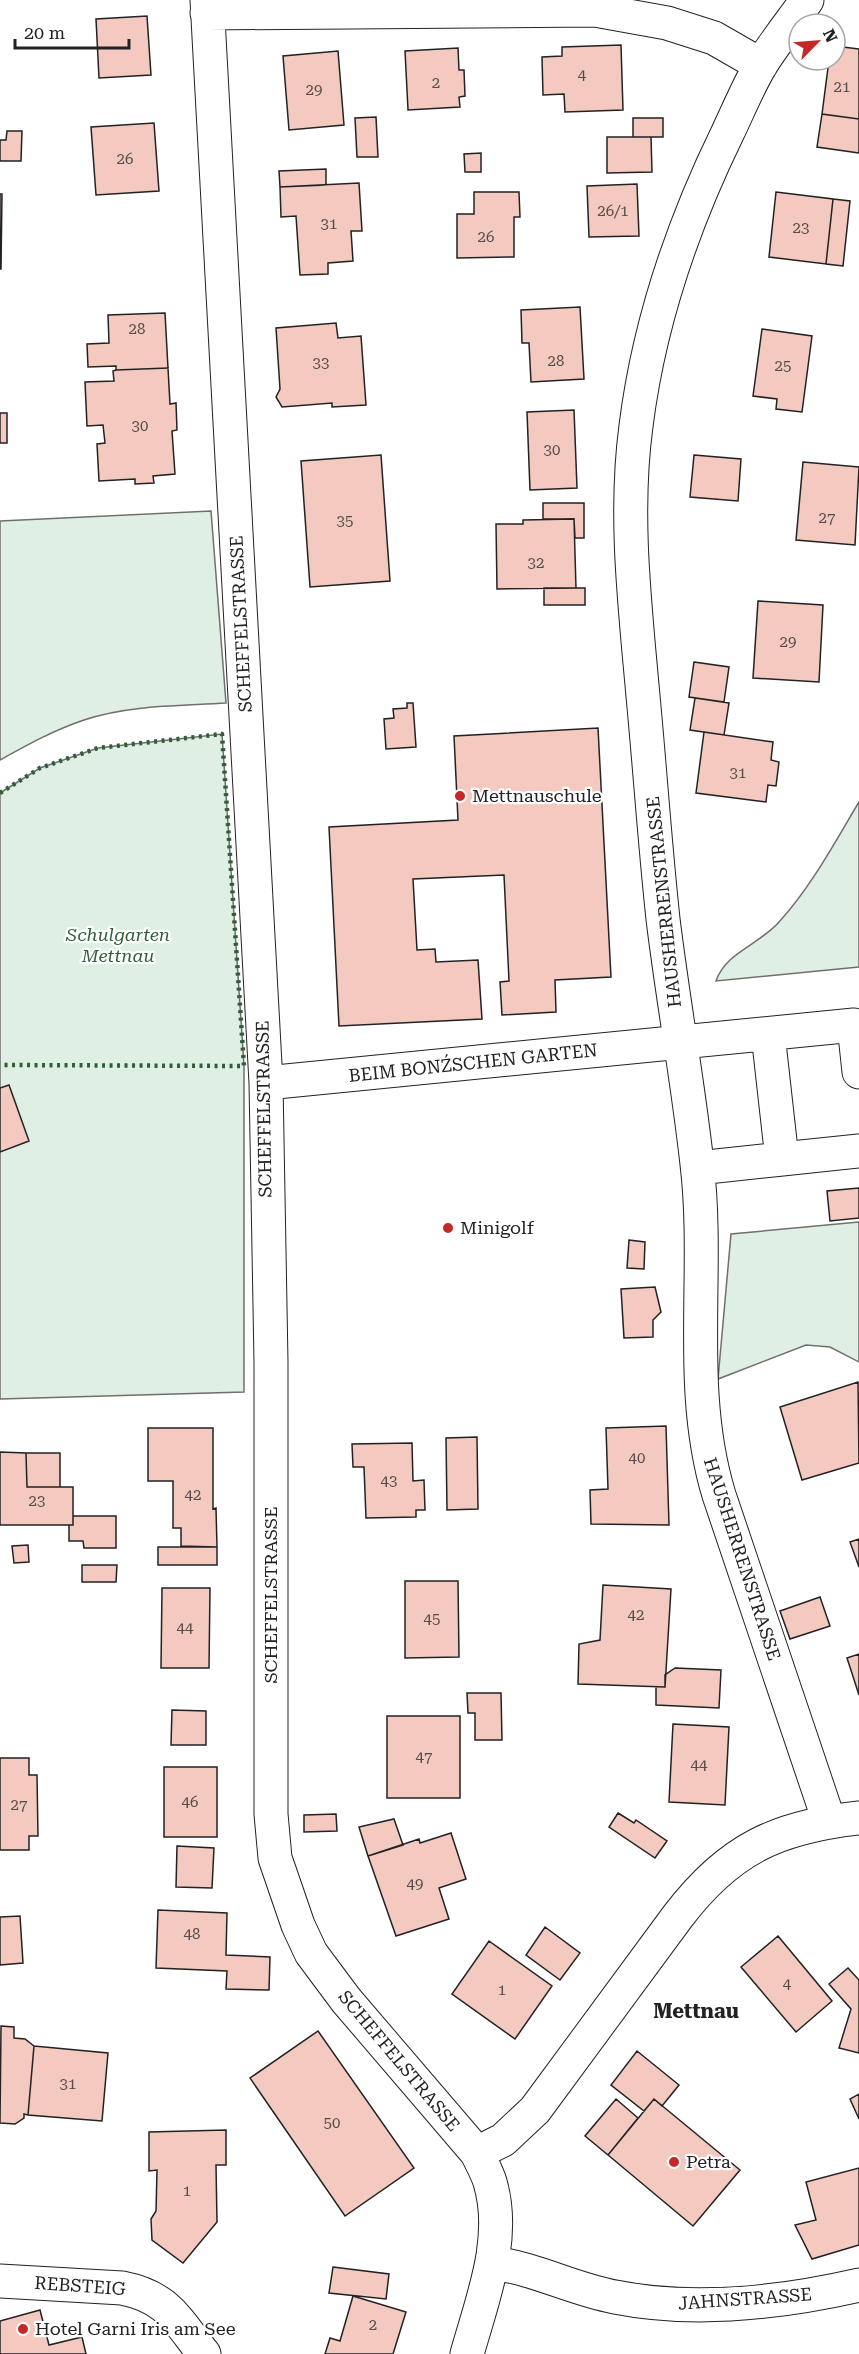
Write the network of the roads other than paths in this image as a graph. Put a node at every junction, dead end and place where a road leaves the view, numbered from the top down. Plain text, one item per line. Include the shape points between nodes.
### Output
1 (807, 0) edge
2 (207, 6) edge
3 (761, 65) junction
4 (768, 1034) junction
5 (681, 1042) junction
6 (859, 1072) edge
7 (266, 1083) junction
8 (859, 1151) edge
9 (782, 1159) junction
10 (698, 1168) junction
11 (844, 1820) edge
12 (477, 2153) junction
13 (492, 2264) junction
14 (0, 2281) edge
15 (859, 2285) edge
16 (204, 2354) edge
17 (467, 2354) edge

1 - 3 street, HAUSHERRENSTRASSE
2 - 3 street via 595,10 667,23 714,38
2 - 7 street, SCHEFFELSTRASSE
3 - 5 street, HAUSHERRENSTRASSE via 684,229 653,329 635,430 631,548 663,917
4 - 5 street
4 - 6 street via 854,1025
4 - 9 street
5 - 7 street, BEIM BONZ´SCHEN GARTEN
5 - 10 street, HAUSHERRENSTRASSE
7 - 12 street, SCHEFFELSTRASSE via 275,1858 311,1953 346,2000
8 - 9 street
9 - 10 street
10 - 11 street, HAUSHERRENSTRASSE via 703,1239 700,1384 708,1460
11 - 12 street via 791,1830 721,1867 698,1889 535,2110 503,2140
12 - 13 street, SCHEFFELSTRASSE via 490,2181 496,2216
13 - 15 street, JAHNSTRASSE via 522,2267 568,2286 659,2304 779,2300
13 - 17 street, SCHEFFELSTRASSE
14 - 16 street, REBSTEIG via 140,2291 157,2298 169,2309

